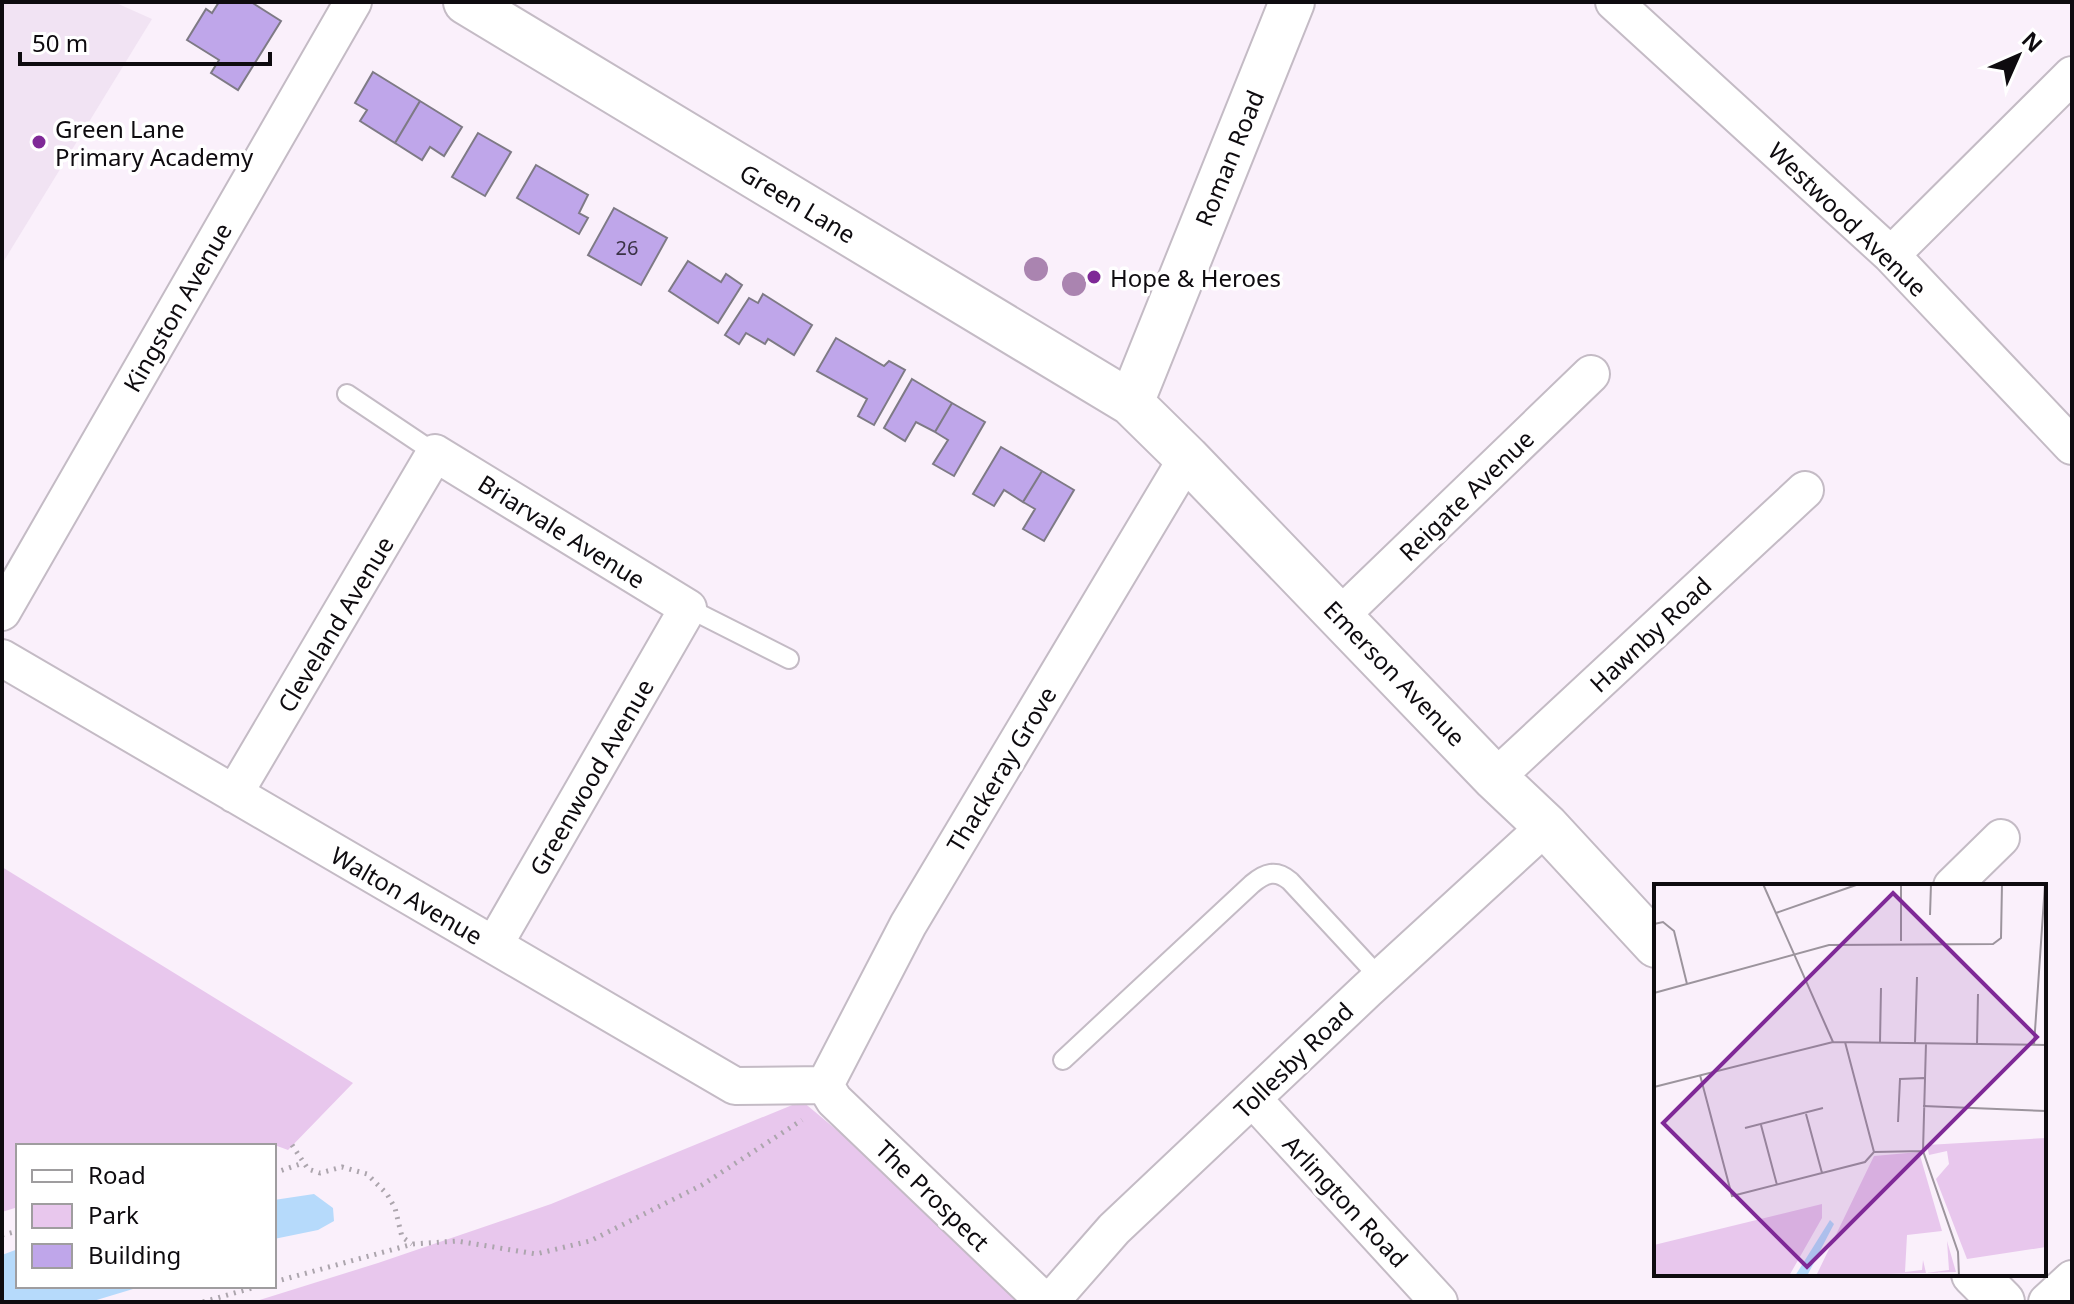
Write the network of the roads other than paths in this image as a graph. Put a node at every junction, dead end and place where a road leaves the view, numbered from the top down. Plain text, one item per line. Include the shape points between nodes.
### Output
1 (353, 2) edge
2 (466, 2) edge
3 (1292, 2) edge
4 (1614, 2) edge
5 (2072, 75) edge
6 (1891, 255) junction
7 (1591, 374) dead end
8 (347, 394) dead end
9 (1131, 403) junction
10 (2072, 446) edge
11 (435, 453) junction
12 (1187, 458) junction
13 (1805, 490) dead end
14 (688, 608) junction
15 (2, 612) edge
16 (1340, 616) junction
17 (2, 658) edge
18 (789, 659) dead end
19 (1495, 778) junction
20 (234, 794) junction
21 (1546, 826) junction
22 (2001, 838) dead end
23 (1954, 884) edge
24 (1654, 943) edge
25 (494, 945) junction
26 (1380, 978) junction
27 (1063, 1060) dead end
28 (829, 1093) junction
29 (1253, 1099) junction
30 (1976, 1276) edge
31 (2072, 1279) edge
32 (1047, 1302) edge
33 (1439, 1302) edge
34 (2002, 1302) edge
35 (2047, 1302) edge

1 - 15 street, Kingston Avenue
2 - 9 street, Green Lane
3 - 9 street, Roman Road
4 - 6 street, Westwood Avenue
5 - 6 street
6 - 10 street, Westwood Avenue
7 - 16 street, Reigate Avenue
8 - 11 lane
9 - 12 street, Emerson Avenue
11 - 14 street, Briarvale Avenue
11 - 20 street, Cleveland Avenue
12 - 16 street, Emerson Avenue
12 - 28 street, Thackeray Grove via 908,925
13 - 19 street, Hawnby Road
14 - 18 lane
14 - 25 street, Greenwood Avenue
16 - 19 street, Emerson Avenue
17 - 20 street, Walton Avenue
19 - 21 street, Emerson Avenue
20 - 25 street, Walton Avenue
21 - 24 street, Emerson Avenue
21 - 26 street, Tollesby Road
22 - 23 street
25 - 28 street, Walton Avenue via 735,1086
26 - 27 lane via 1290,881 1270,873
26 - 29 street, Tollesby Road
28 - 32 street, The Prospect
29 - 32 street, Tollesby Road via 1114,1229
29 - 33 street, Arlington Road
30 - 34 street
31 - 35 street

